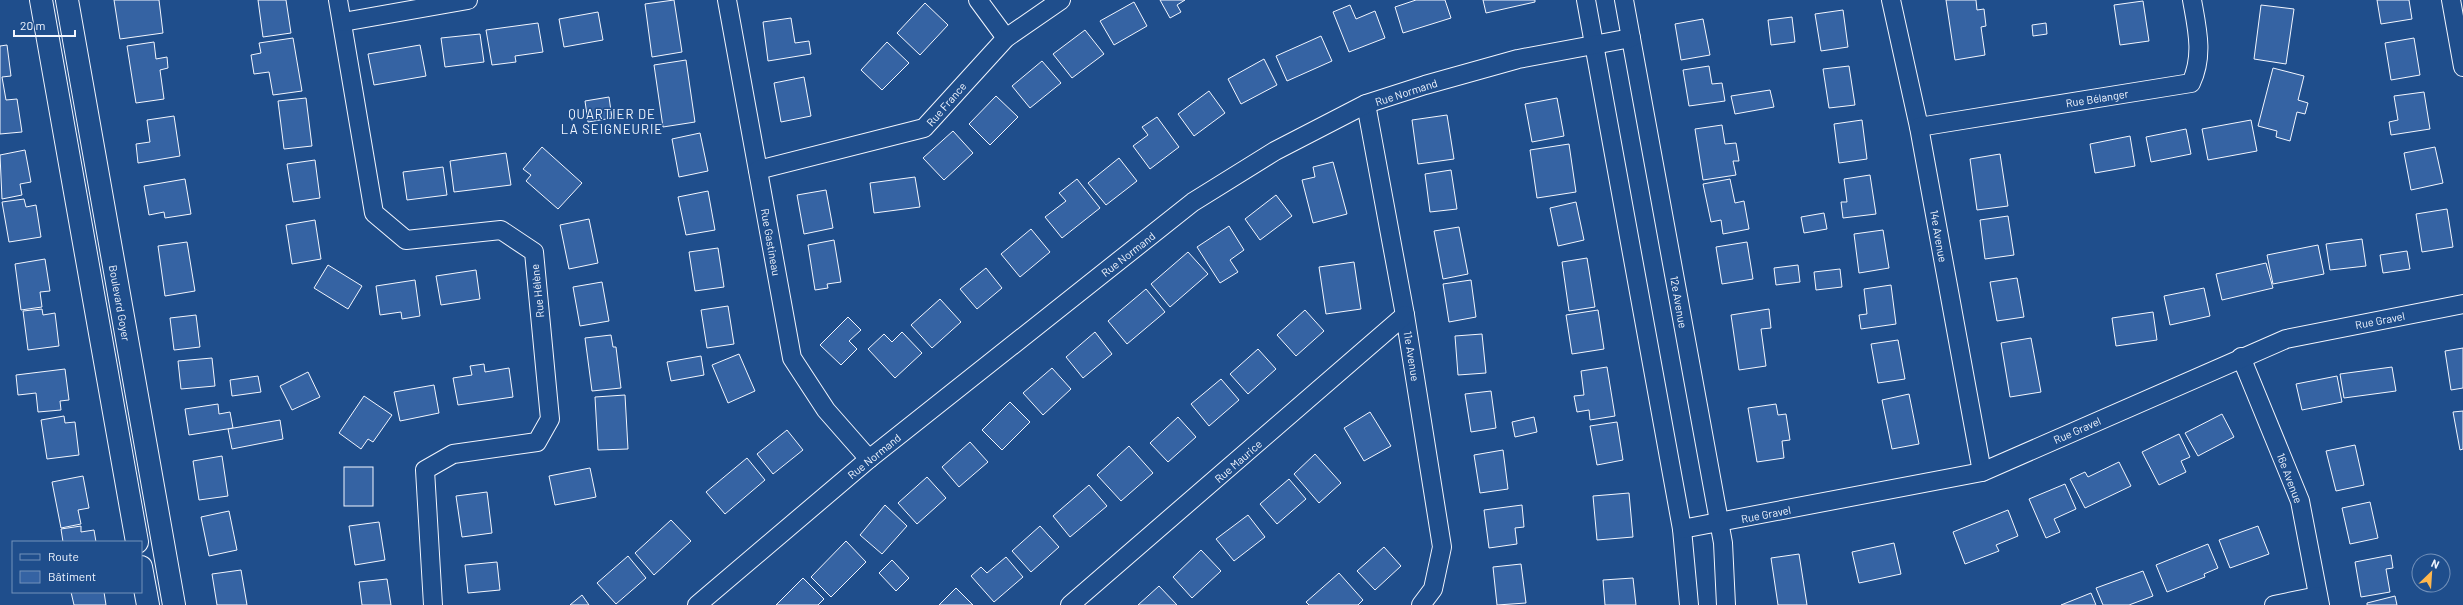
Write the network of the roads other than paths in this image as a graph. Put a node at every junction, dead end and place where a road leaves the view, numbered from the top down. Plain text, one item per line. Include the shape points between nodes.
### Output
1 (41, 0) edge
2 (67, 0) edge
3 (338, 0) edge
4 (468, 0) edge
5 (727, 0) edge
6 (978, 0) edge
7 (1061, 0) edge
8 (1586, 0) edge
9 (1624, 0) edge
10 (1892, 0) edge
11 (2192, 0) edge
12 (2451, 0) edge
13 (343, 22) junction
14 (1006, 38) junction
15 (1631, 38) junction
16 (1594, 43) junction
17 (2463, 67) edge
18 (1366, 104) junction
19 (1919, 127) junction
20 (758, 170) junction
21 (2463, 304) edge
22 (1405, 315) junction
23 (2241, 357) junction
24 (869, 459) junction
25 (1982, 472) junction
26 (1719, 523) junction
27 (1682, 529) junction
28 (137, 541) edge
29 (142, 572) edge
30 (2319, 600) edge
31 (148, 605) edge
32 (174, 605) edge
33 (433, 605) edge
34 (697, 605) edge
35 (1070, 605) edge
36 (1421, 605) edge
37 (1689, 605) edge
38 (1726, 605) edge
39 (2274, 605) edge

1 - 28 street
2 - 32 street, Boulevard Goyer
3 - 13 street, Rue Hélène
4 - 13 street
5 - 20 street, Rue Gastineau
6 - 14 street
7 - 14 street, Rue France
8 - 16 street
9 - 15 street, 12e Avenue
10 - 19 street, 14e Avenue
11 - 19 street, Rue Bélanger via 2200,43 2196,72 2191,83
12 - 17 street
13 - 33 street, Rue Hélène via 374,213 406,240 501,230 534,252 550,419 537,442 453,454 425,470
14 - 20 street, Rue France via 924,128
15 - 16 street, Rue Normand
15 - 26 street, 12e Avenue
16 - 18 street, Rue Normand via 1518,59
16 - 27 street
18 - 22 street, 11e Avenue
18 - 24 street, Rue Normand via 1275,151 1193,202
19 - 25 street, 14e Avenue
20 - 24 street, Rue Gastineau via 792,358 826,410
21 - 23 street, Rue Gravel via 2286,339
22 - 35 street, Rue Maurice
22 - 36 street, 11e Avenue via 1442,547 1433,589
23 - 25 street, Rue Gravel
23 - 30 street, 16e Avenue via 2300,501
24 - 34 street, Rue Normand
25 - 26 street, Rue Gravel
26 - 27 street, Rue Gravel
26 - 38 street, 12e Avenue via 1725,557
27 - 37 street
29 - 31 street
30 - 39 street

